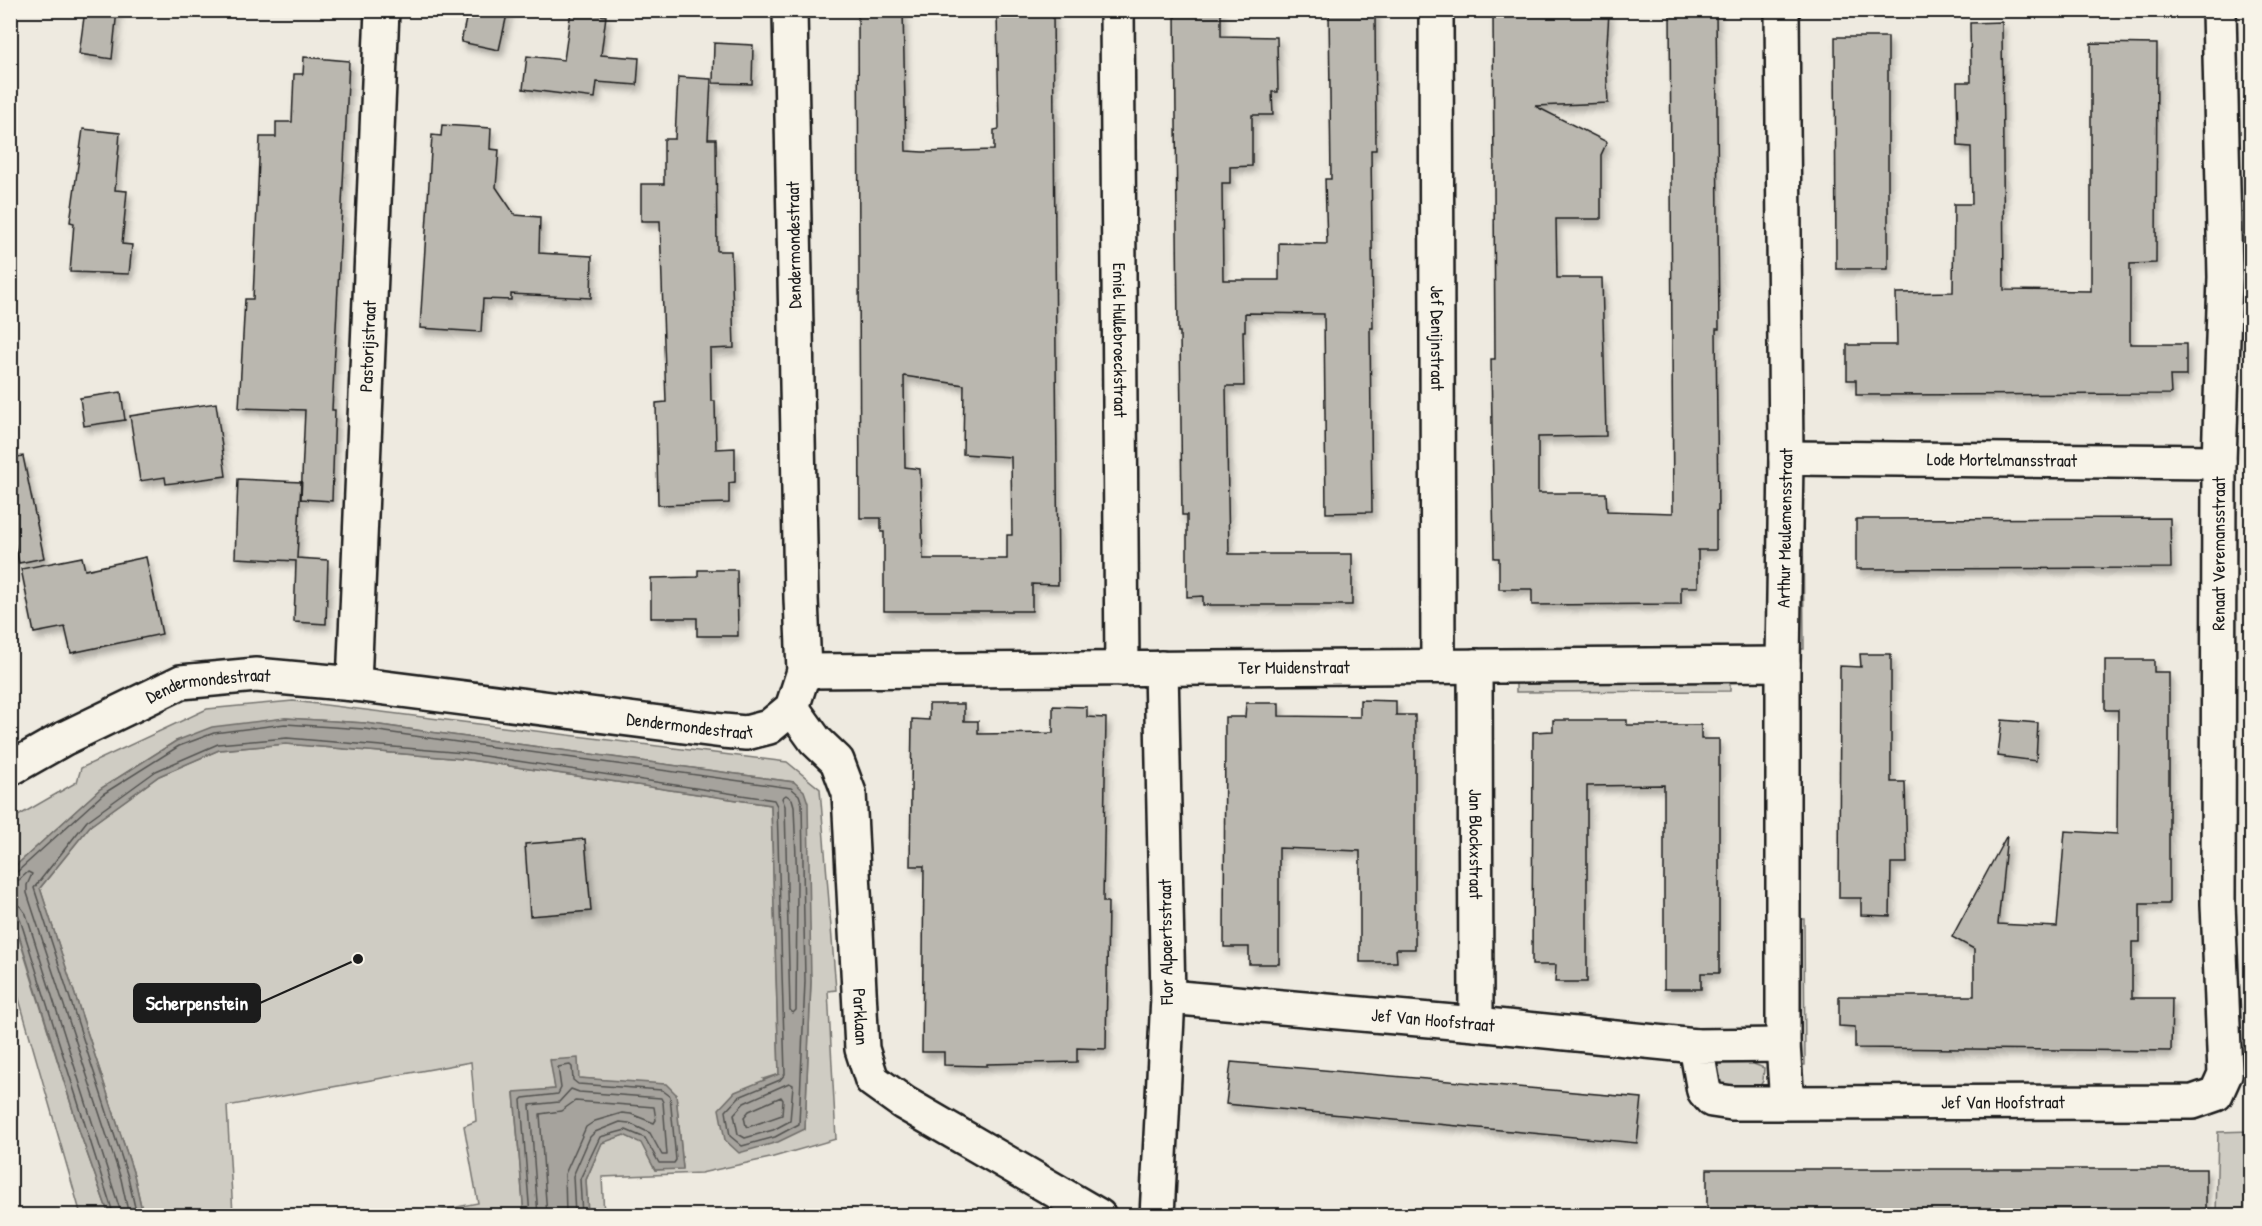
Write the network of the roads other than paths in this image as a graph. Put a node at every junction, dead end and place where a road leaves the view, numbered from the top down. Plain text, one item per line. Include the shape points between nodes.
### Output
1 (382, 10) edge
2 (790, 10) edge
3 (1117, 10) edge
4 (1436, 10) edge
5 (1782, 10) edge
6 (2219, 10) edge
7 (1786, 458) junction
8 (2219, 462) junction
9 (1783, 664) junction
10 (1438, 666) junction
11 (1475, 666) junction
12 (1161, 668) junction
13 (1122, 669) junction
14 (804, 671) junction
15 (354, 684) junction
16 (792, 708) junction
17 (10, 769) edge
18 (1168, 998) junction
19 (1476, 1024) junction
20 (1783, 1045) junction
21 (1696, 1046) junction
22 (2216, 1094) joint
23 (1787, 1103) junction
24 (1099, 1215) edge
25 (1157, 1215) edge

1 - 15 street, Pastorijstraat
2 - 14 street, Dendermondestraat
3 - 13 street, Emiel Hullebroeckstraat
4 - 10 street, Jef Denijnstraat
5 - 7 street, Arthur Meulemensstraat
6 - 8 street, Renaat Veremansstraat via 2225,277
7 - 8 street, Lode Mortelmansstraat
7 - 9 street, Arthur Meulemensstraat
8 - 22 street, Renaat Veremansstraat via 2218,904 2225,1074
9 - 11 street, Ter Muidenstraat
9 - 20 street, Arthur Meulemensstraat
10 - 11 street, Ter Muidenstraat
10 - 12 street, Ter Muidenstraat
11 - 19 street, Jan Blockxstraat
12 - 13 street, Ter Muidenstraat
12 - 18 street, Flor Alpaertsstraat
13 - 14 street, Ter Muidenstraat
14 - 16 street, Dendermondestraat
15 - 16 street, Dendermondestraat via 747,733 769,727
15 - 17 street, Dendermondestraat via 256,675 181,682
16 - 24 street, Parklaan via 815,740 837,761 849,793 862,1049 872,1080 904,1103
18 - 19 street, Jef Van Hoofstraat
18 - 25 street, Flor Alpaertsstraat
19 - 21 street, Jef Van Hoofstraat
20 - 21 street, Jef Van Hoofstraat
20 - 23 street
21 - 23 street, Jef Van Hoofstraat via 1704,1091 1712,1100
22 - 23 street, Jef Van Hoofstraat via 2193,1102

